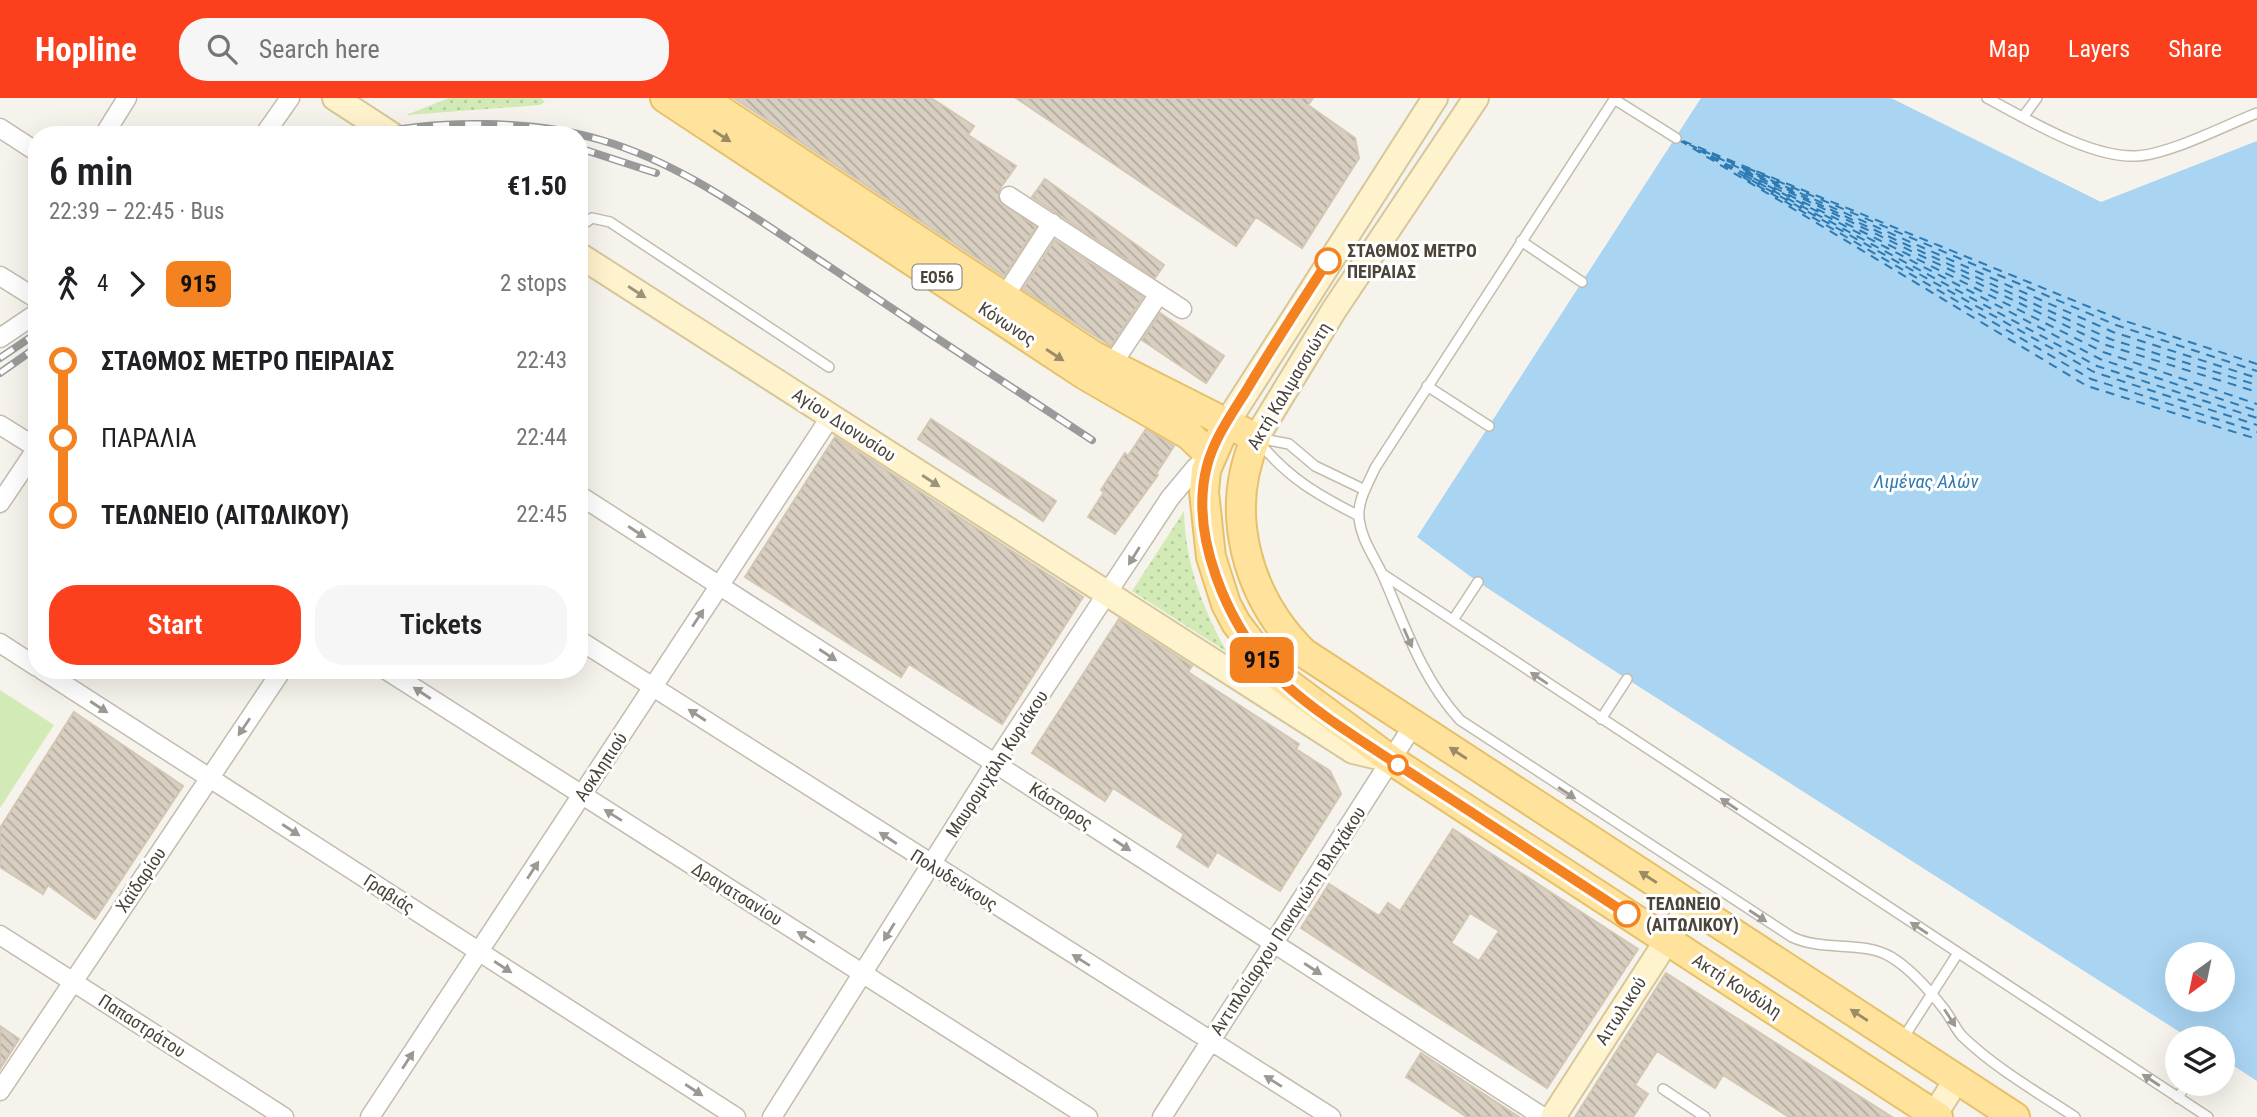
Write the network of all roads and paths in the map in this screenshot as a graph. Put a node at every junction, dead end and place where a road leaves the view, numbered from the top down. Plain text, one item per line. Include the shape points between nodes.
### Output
1 (127, 98) edge
2 (290, 98) edge
3 (335, 98) edge
4 (665, 98) edge
5 (702, 98) edge
6 (1435, 98) edge
7 (1476, 98) edge
8 (1614, 98) edge
9 (1987, 98) edge
10 (2037, 98) edge
11 (2257, 113) edge
12 (2023, 117) junction
13 (110, 126) edge
14 (270, 126) edge
15 (378, 126) edge
16 (0, 128) edge
17 (1676, 138) dead end
18 (28, 146) edge
19 (1009, 195) dead end
20 (588, 221) edge
21 (1052, 223) junction
22 (1521, 242) junction
23 (588, 261) edge
24 (0, 275) edge
25 (1582, 282) dead end
26 (28, 293) edge
27 (1159, 294) junction
28 (1004, 297) junction
29 (1182, 309) dead end
30 (28, 319) edge
31 (0, 338) edge
32 (1111, 366) junction
33 (829, 367) dead end
34 (1427, 386) junction
35 (831, 416) junction
36 (1226, 424) junction
37 (0, 425) edge
38 (1489, 426) dead end
39 (1256, 438) junction
40 (28, 442) edge
41 (1210, 455) junction
42 (28, 461) edge
43 (1365, 490) junction
44 (588, 501) edge
45 (0, 503) edge
46 (1359, 516) junction
47 (1382, 575) junction
48 (1478, 582) dead end
49 (719, 586) junction
50 (1109, 595) junction
51 (1453, 620) junction
52 (0, 643) edge
53 (588, 646) edge
54 (28, 661) edge
55 (56, 679) edge
56 (276, 679) edge
57 (400, 679) edge
58 (1628, 679) dead end
59 (654, 687) junction
60 (1601, 719) junction
61 (1414, 724) junction
62 (1391, 760) junction
63 (995, 763) junction
64 (210, 778) junction
65 (582, 795) junction
66 (930, 865) junction
67 (1690, 905) junction
68 (0, 935) edge
69 (1667, 940) junction
70 (1273, 943) junction
71 (479, 951) junction
72 (1958, 953) junction
73 (863, 974) junction
74 (73, 982) junction
75 (1930, 994) junction
76 (1210, 1041) junction
77 (1900, 1042) junction
78 (1957, 1079) junction
79 (1662, 1089) dead end
80 (0, 1091) edge
81 (2178, 1098) joint
82 (1935, 1116) edge
83 (284, 1117) edge
84 (370, 1117) edge
85 (736, 1117) edge
86 (772, 1117) edge
87 (1088, 1117) edge
88 (1162, 1117) edge
89 (1331, 1117) edge
90 (1543, 1117) edge
91 (1553, 1117) edge
92 (1705, 1117) edge
93 (2015, 1117) edge
94 (2075, 1117) edge
95 (2208, 1117) edge

1 - 13 street
2 - 14 street
3 - 15 main road
4 -> 41 main road, Κόνωνος / ΕΟ56 via 1085,375 1189,435
5 - 28 main road, Κόνωνος / ΕΟ56
6 - 36 main road, Ακτή Καλιμασσιώτη
7 - 39 main road, Ακτή Καλιμασσιώτη via 1334,310
8 - 17 lane
8 - 22 lane
9 - 12 lane
10 - 12 lane
11 - 12 lane via 2138,156 2102,151
16 - 18 street
19 - 21 street
20 - 33 lane via 610,222
21 - 27 street
21 - 28 street
22 - 25 lane
22 - 34 lane
23 -> 35 main road, Αγίου Διονυσίου
24 - 26 street
27 - 29 street
27 - 32 street
28 - 32 main road, Κόνωνος / ΕΟ56
30 - 31 street
32 - 36 main road, Κόνωνος / ΕΟ56
34 - 38 lane
34 - 43 lane
35 - 49 street, Ασκληπιού
35 -> 50 main road, Αγίου Διονυσίου
36 - 39 main road, Κόνωνος / ΕΟ56
36 - 41 main road, Ακτή Καλιμασσιώτη
37 - 40 street
39 - 43 lane via 1289,444 1315,466
39 - 46 lane via 1304,487
39 - 61 main road, Ακτή Καλιμασσιώτη via 1241,486 1242,526 1252,574 1264,603 1304,653
41 -> 50 street, Μαυρομιχάλη Κυριάκου via 1170,498
41 - 62 main road, Ακτή Καλιμασσιώτη via 1204,492 1208,537 1217,579 1236,623 1285,684
42 - 45 street
43 - 46 lane
44 -> 49 street, Κάστορος
46 - 47 lane via 1363,539
47 - 51 lane
47 -> 75 lane via 1424,674 1439,698 1477,734 1792,937 1808,944 1889,956
48 - 51 lane
59 -> 49 street, Ασκληπιού
49 -> 63 street, Κάστορος
50 - 62 main road, Ακτή Κονδύλη via 1353,751
50 - 63 street, Μαυρομιχάλη Κυριάκου
60 -> 51 lane
52 - 54 street
53 - 59 street, Πολυδεύκους
55 -> 64 street, Γραβιάς
56 -> 64 street, Χαϊδαρίου
65 -> 57 street, Δραγατσανίου
58 - 60 lane
59 - 65 street, Ασκληπιού
66 -> 59 street, Πολυδεύκους
72 -> 60 lane
61 - 62 street, Αντιπλοίαρχου Παναγιώτη Βλαχάκου
67 -> 61 main road
62 - 69 main road, Ακτή Κονδύλη
62 - 70 street, Αντιπλοίαρχου Παναγιώτη Βλαχάκου
63 - 66 street, Μαυρομιχάλη Κυριάκου
63 -> 70 street, Κάστορος
64 -> 71 street, Γραβιάς
64 - 74 street, Χαϊδαρίου
71 -> 65 street, Ασκληπιού
73 -> 65 street, Δραγατσανίου
66 -> 73 street, Μαυρομιχάλη Κυριάκου
76 -> 66 street, Πολυδεύκους
67 - 69 main road, Αιτωλικού
77 -> 67 main road
68 - 74 street, Παπαστράτου
69 - 82 main road, Ακτή Κονδύλη
69 - 91 main road, Αιτωλικού
70 - 76 street, Αντιπλοίαρχου Παναγιώτη Βλαχάκου
70 -> 90 street, Κάστορος
84 -> 71 street, Ασκληπιού
71 -> 85 street, Γραβιάς
72 - 75 lane
81 -> 72 lane
73 - 86 street, Μαυρομιχάλη Κυριάκου
73 - 87 street, Δραγατσανίου
74 - 80 street, Χαϊδαρίου
74 - 83 street, Παπαστράτου
75 - 77 lane
75 -> 94 lane via 1976,1049
76 - 88 street, Αντιπλοίαρχου Παναγιώτη Βλαχάκου
89 -> 76 street, Πολυδεύκους
77 - 78 main road
78 - 82 main road
78 - 93 main road
79 - 92 lane
81 - 95 lane

